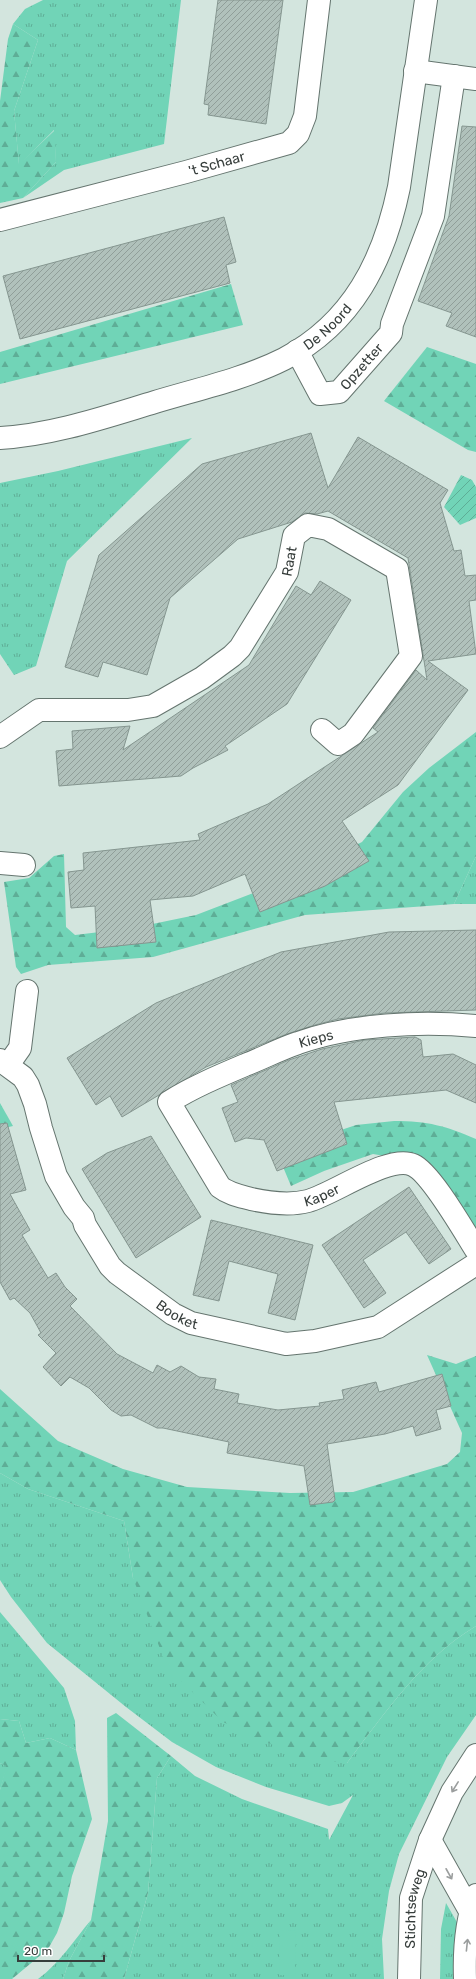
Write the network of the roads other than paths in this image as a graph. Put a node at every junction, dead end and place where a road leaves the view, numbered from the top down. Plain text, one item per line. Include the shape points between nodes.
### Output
1 (319, 0) edge
2 (426, 0) edge
3 (416, 71) junction
4 (454, 76) junction
5 (476, 79) edge
6 (0, 220) edge
7 (297, 350) junction
8 (0, 438) edge
9 (322, 730) dead end
10 (0, 737) edge
11 (0, 862) edge
12 (24, 865) dead end
13 (27, 991) dead end
14 (476, 1026) edge
15 (4, 1062) edge
16 (168, 1102) joint
17 (476, 1250) edge
18 (476, 1264) edge
19 (476, 1755) edge
20 (430, 1840) junction
21 (474, 1905) edge
22 (409, 1979) edge
23 (465, 1979) edge

1 - 6 street, 't Schaar via 305,116 298,134 289,143
2 - 3 street, De Noord
3 - 4 street
3 - 7 street, De Noord via 399,187 385,240 363,288 329,328
4 - 5 street
4 - 7 street, Opzetter via 433,216 392,324 391,333 339,392 320,394
7 - 8 street, De Noord via 258,370 106,417 45,432
9 - 10 street, Raat via 338,744 353,734 411,656 397,569 328,529 308,525 294,536 287,572 240,648 202,678 153,706 128,710 39,710
11 - 12 street
13 - 15 street via 20,1048
14 - 16 street, Kieps via 443,1023 387,1026 332,1034 292,1046 208,1081
15 - 18 street, Booket via 23,1077 28,1085 56,1176 110,1266 162,1307 191,1323 286,1344 356,1334 378,1327
16 - 17 street, Kaper via 220,1186 231,1194 277,1203 308,1201 382,1167 406,1163 413,1165 428,1178
19 -> 20 street, Stichtseweg via 452,1792
20 -> 21 street, Stichtseweg
20 - 22 street, Stichtseweg via 412,1898
23 -> 21 street, Stichtseweg via 464,1964

